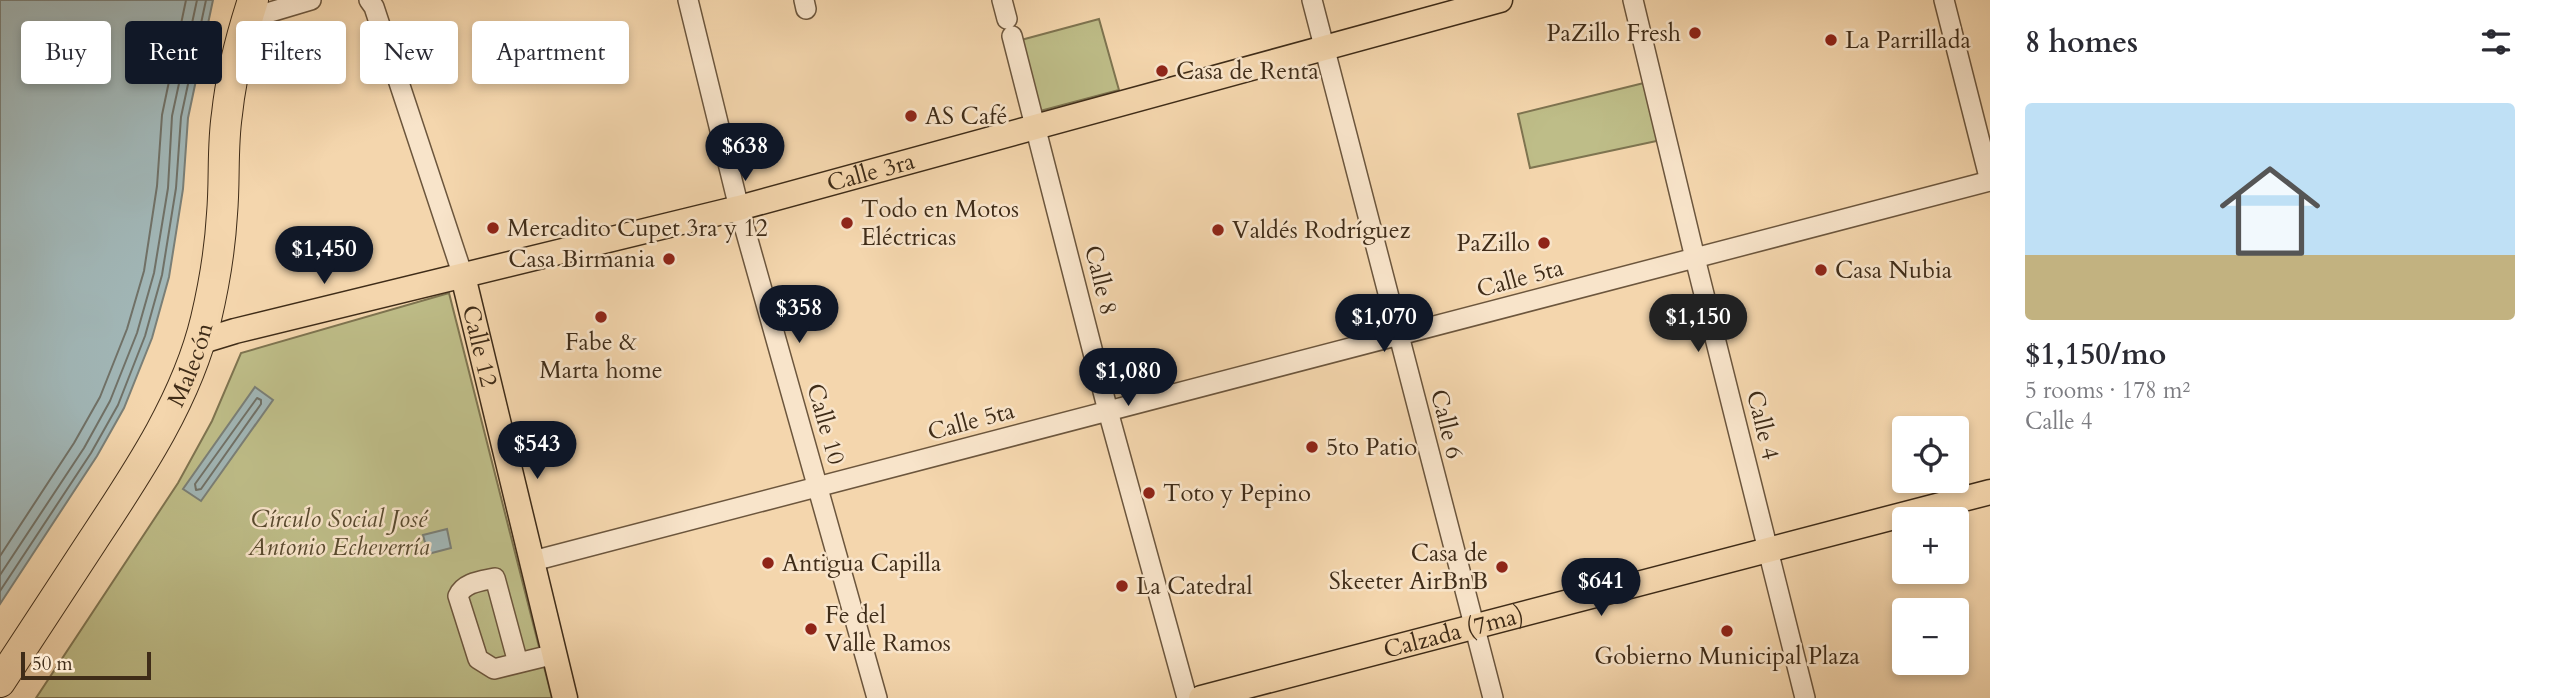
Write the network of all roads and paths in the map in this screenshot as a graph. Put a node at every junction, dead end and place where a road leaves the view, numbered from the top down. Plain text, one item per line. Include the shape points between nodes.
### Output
1 (311, 0) edge
2 (369, 0) edge
3 (688, 0) edge
4 (1312, 0) edge
5 (1500, 0) edge
6 (1633, 0) edge
7 (1944, 0) edge
8 (250, 10) edge
9 (1007, 18) edge
10 (1325, 47) junction
11 (1036, 126) junction
12 (1990, 181) edge
13 (739, 208) junction
14 (1695, 258) junction
15 (463, 276) junction
16 (1399, 335) junction
17 (199, 342) junction
18 (1108, 411) junction
19 (818, 486) junction
20 (1990, 492) edge
21 (1769, 550) junction
22 (533, 561) junction
23 (1473, 628) junction
24 (555, 654) junction
25 (518, 663) junction
26 (0, 682) edge
27 (565, 698) edge
28 (877, 698) edge
29 (1187, 698) edge
30 (1201, 698) edge
31 (1493, 698) edge
32 (1805, 698) edge

1 - 8 street
2 - 15 street, Calle 12
3 - 13 street, Calle 10
4 - 10 street, Calle 6
5 - 10 main road, Calle 3ra
6 - 14 street, Calle 4
7 - 12 street
8 - 17 highway, Malecón via 227,113 217,258
9 - 11 street, Calle 8
10 - 11 main road, Calle 3ra
10 - 16 street, Calle 6
11 - 13 main road, Calle 3ra
11 - 18 street, Calle 8
12 - 14 street, Calle 5ta
13 - 15 main road, Calle 3ra
13 - 19 street, Calle 10
14 - 16 street, Calle 5ta
14 - 21 street, Calle 4
15 - 17 main road, Calle 3ra
15 - 22 main road, Calle 12
16 - 18 street, Calle 5ta
16 - 23 street, Calle 6
17 - 26 highway, Malecón via 146,458
18 - 19 street, Calle 5ta
18 - 29 street, Calle 8
19 - 22 street, Calle 5ta
19 - 28 street, Calle 10
20 - 21 main road, Calzada (7ma)
21 - 23 main road, Calzada (7ma)
21 - 32 street, Calle 4
22 - 24 main road, Calle 12
23 - 30 main road, Calzada (7ma)
23 - 31 street, Calle 6
24 - 25 street
24 - 27 main road, Calle 12
25 - 25 street via 495,578 466,586 458,596 478,659 494,669

